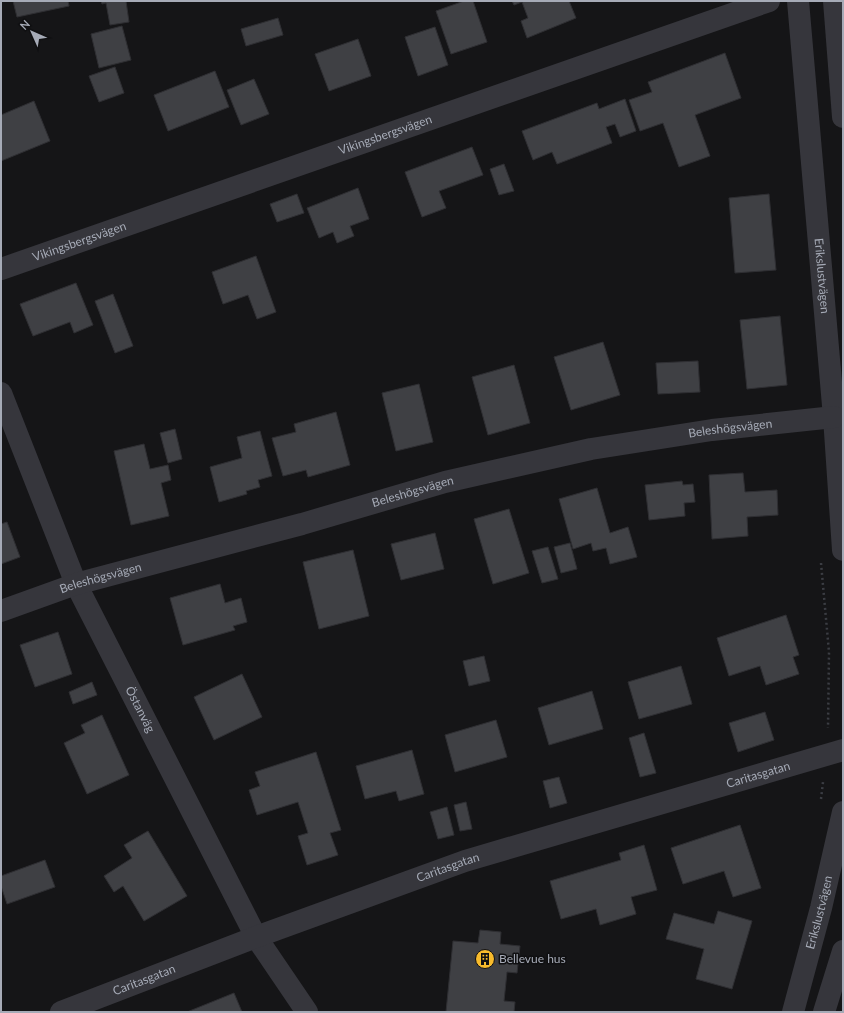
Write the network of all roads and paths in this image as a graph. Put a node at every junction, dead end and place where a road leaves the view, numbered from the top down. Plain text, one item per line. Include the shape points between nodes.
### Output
1 (769, 1) edge
2 (798, 1) edge
3 (834, 1) edge
4 (843, 117) edge
5 (1, 269) edge
6 (1, 393) edge
7 (834, 417) junction
8 (843, 550) edge
9 (821, 559) dead end
10 (76, 584) junction
11 (1, 611) edge
12 (835, 752) edge
13 (821, 801) dead end
14 (843, 812) edge
15 (256, 936) junction
16 (843, 951) edge
17 (61, 1012) edge
18 (307, 1012) edge
19 (793, 1012) edge
20 (824, 1012) edge

1 - 5 street, Vikingsbergsvägen
2 - 7 street, Erikslustvägen
3 - 4 street
6 - 10 street, Östanväg
7 - 8 street, Erikslustvägen
7 - 10 street, Beleshögsvägen via 712,430 592,449 445,482 302,524
9 - 12 path
10 - 11 street, Beleshögsvägen
10 - 15 street, Östanväg
12 - 13 path
12 - 15 street, Caritasgatan via 465,861
14 - 19 street, Erikslustvägen
15 - 17 street, Caritasgatan
15 - 18 street, Östanväg
16 - 20 street

